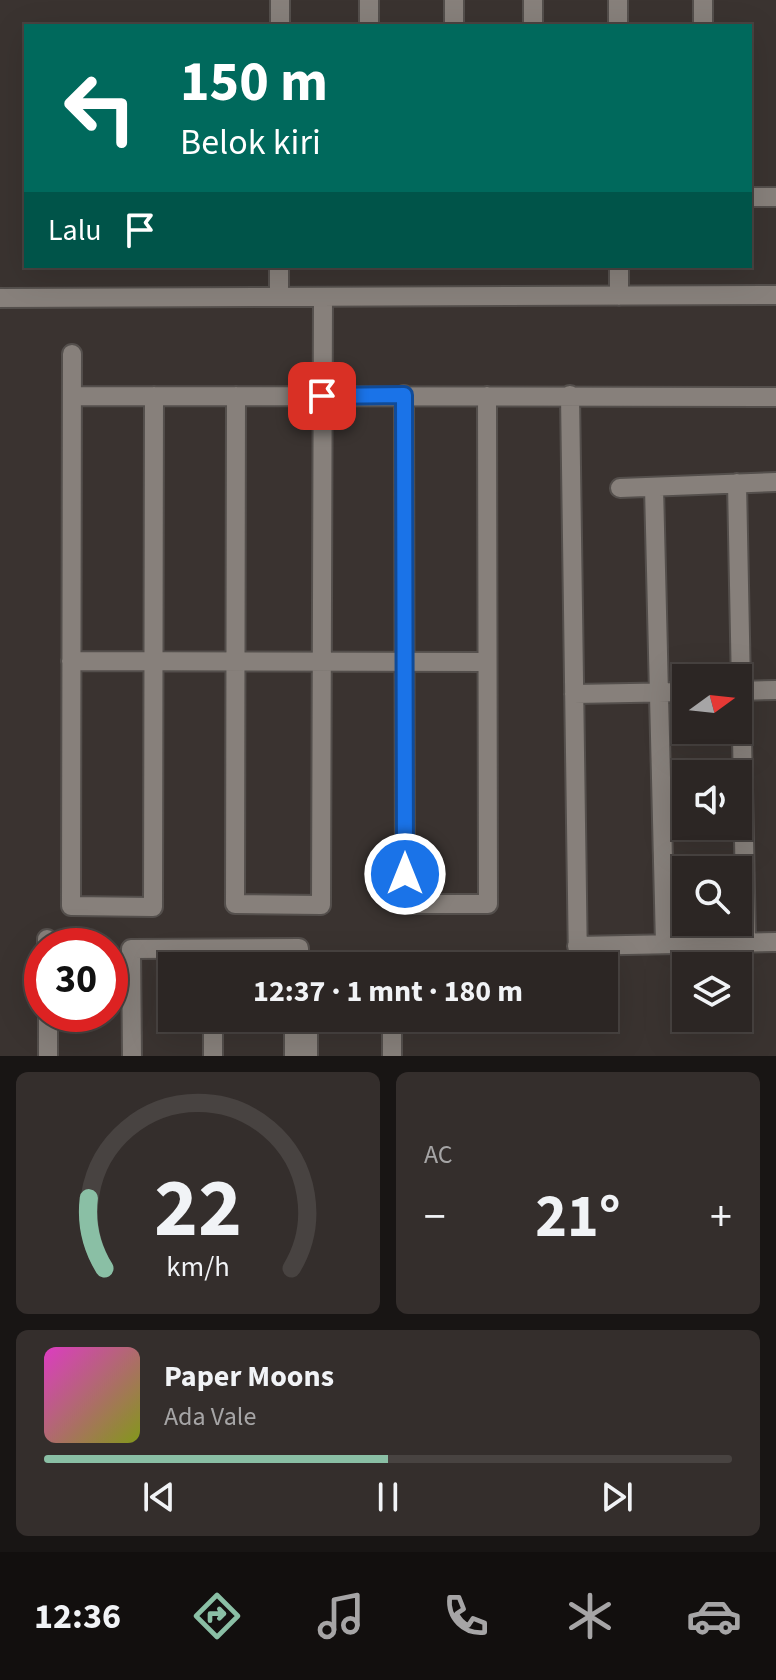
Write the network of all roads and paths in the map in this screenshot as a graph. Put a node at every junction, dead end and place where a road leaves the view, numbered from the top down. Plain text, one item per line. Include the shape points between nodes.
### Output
1 (280, 0) edge
2 (369, 0) edge
3 (454, 0) edge
4 (533, 0) edge
5 (618, 0) edge
6 (703, 0) edge
7 (280, 24) edge
8 (369, 24) edge
9 (454, 24) edge
10 (533, 24) edge
11 (618, 24) edge
12 (703, 24) edge
13 (752, 197) edge
14 (776, 197) edge
15 (279, 268) edge
16 (619, 268) edge
17 (776, 295) edge
18 (619, 296) junction
19 (279, 297) junction
20 (323, 297) junction
21 (0, 298) edge
22 (72, 354) dead end
23 (404, 395) junction
24 (570, 395) junction
25 (72, 396) junction
26 (154, 396) junction
27 (236, 396) junction
28 (322, 396) junction
29 (487, 396) junction
30 (776, 397) edge
31 (776, 482) edge
32 (737, 483) junction
33 (654, 487) junction
34 (620, 488) dead end
35 (71, 661) junction
36 (235, 661) junction
37 (154, 662) junction
38 (322, 662) junction
39 (404, 662) junction
40 (487, 662) junction
41 (740, 664) edge
42 (776, 690) edge
43 (752, 691) edge
44 (659, 692) junction
45 (672, 692) edge
46 (574, 694) junction
47 (741, 744) edge
48 (746, 942) junction
49 (776, 942) edge
50 (665, 944) junction
51 (577, 946) junction
52 (162, 952) edge
53 (261, 952) edge
54 (299, 952) edge
55 (577, 952) edge
56 (48, 1032) edge
57 (213, 1032) edge
58 (294, 1032) edge
59 (308, 1032) edge
60 (392, 1032) edge
61 (48, 1056) edge
62 (132, 1056) edge
63 (213, 1056) edge
64 (294, 1056) edge
65 (308, 1056) edge
66 (392, 1056) edge

1 - 7 street
2 - 8 street
3 - 9 street
4 - 10 street
5 - 11 street
6 - 12 street
13 - 14 street
15 - 19 street
16 - 18 street
17 - 18 street
18 - 20 street
19 - 20 street
19 - 21 street
20 - 28 street
22 - 25 street
23 - 28 street
23 - 29 street
23 - 39 street
24 - 29 street
24 - 30 street
24 - 46 street
25 - 26 street
25 - 35 street
26 - 27 street
26 - 37 street
27 - 28 street
27 - 36 street
28 - 38 street
29 - 40 street
31 - 32 street
32 - 33 street
32 - 41 street
33 - 34 street
33 - 44 street
35 - 37 street
35 - 37 street via 71,906 140,907 153,907
36 - 37 street
36 - 38 street
36 - 38 street via 235,904 307,905 321,905
38 - 39 street
39 - 40 street
39 - 40 street via 405,904 488,904
42 - 43 street
44 - 45 street
44 - 46 street
44 - 50 street
46 - 51 street
47 - 48 street
48 - 49 street
48 - 50 street
50 - 51 street
51 - 55 street
52 - 62 street via 131,949
53 - 54 street
56 - 61 street
57 - 63 street
58 - 64 street
59 - 65 street
60 - 66 street

